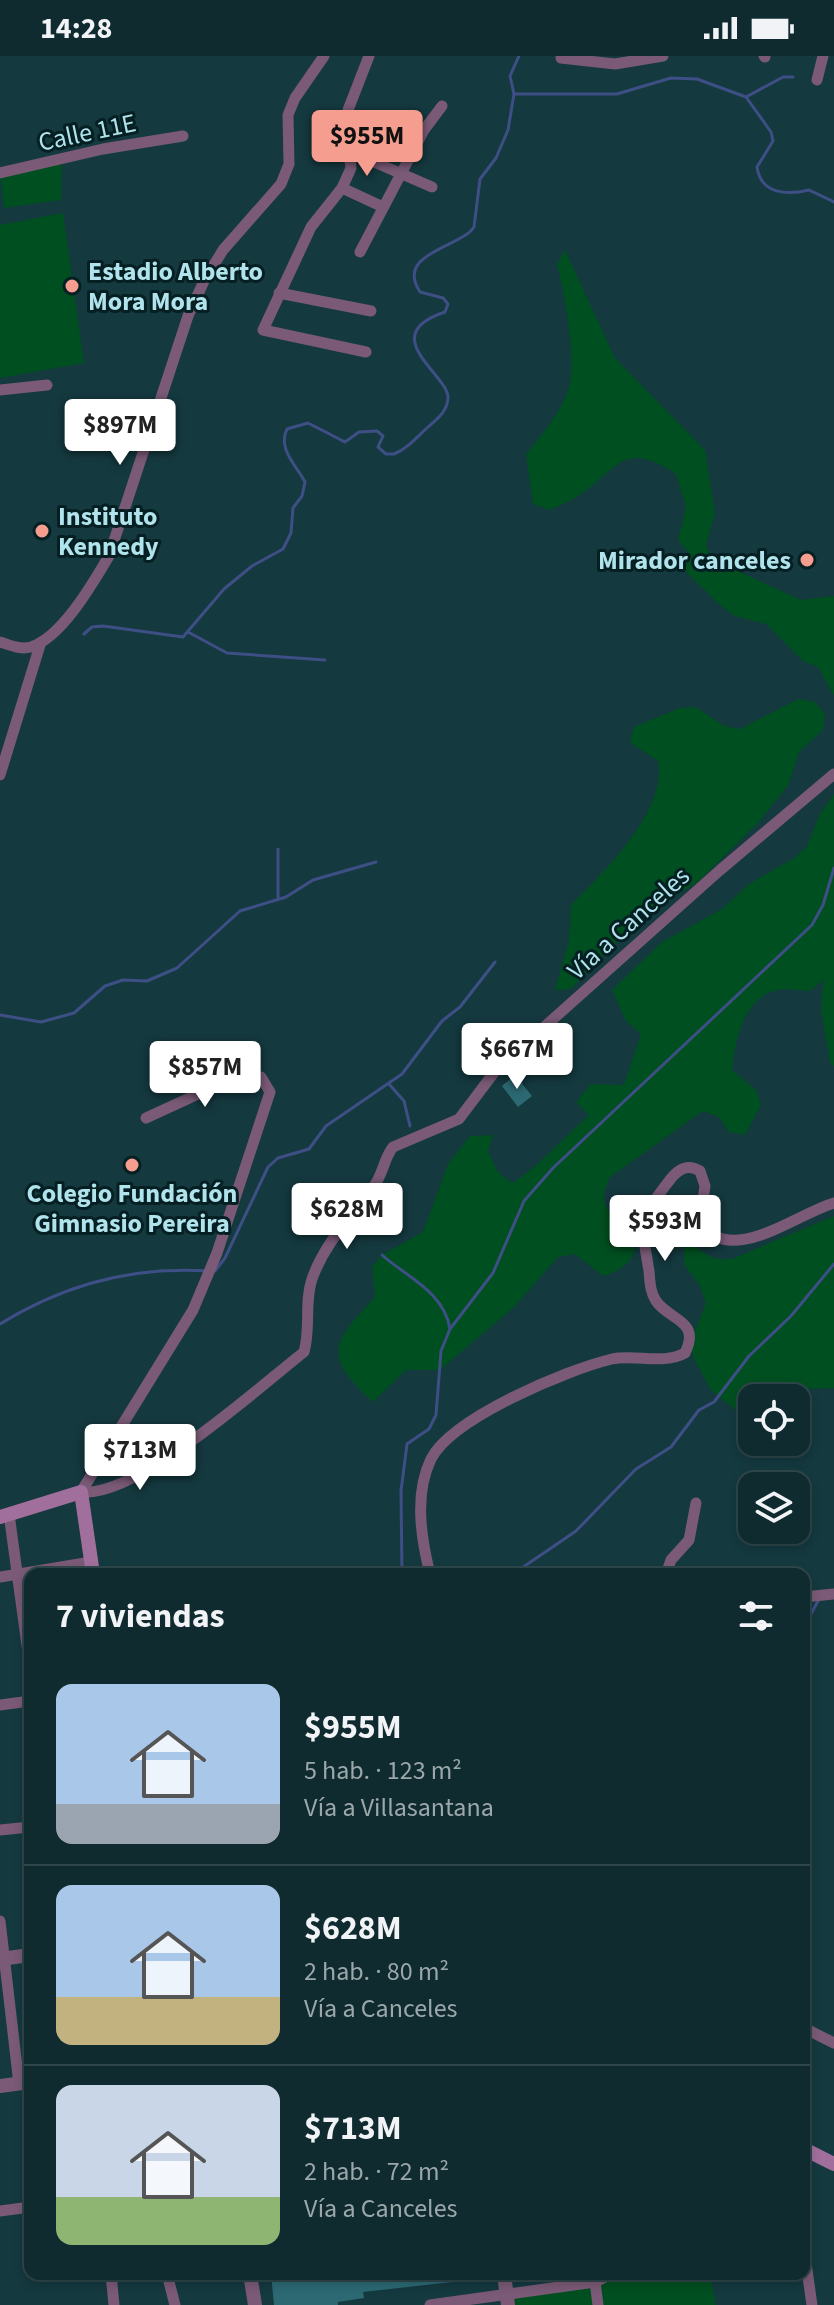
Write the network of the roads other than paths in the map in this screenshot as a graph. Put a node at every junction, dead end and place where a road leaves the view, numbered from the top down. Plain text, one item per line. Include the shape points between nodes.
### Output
1 (324, 56) edge
2 (369, 56) edge
3 (663, 56) edge
4 (823, 56) edge
5 (560, 59) edge
6 (817, 80) dead end
7 (442, 106) dead end
8 (183, 136) dead end
9 (349, 151) junction
10 (0, 173) edge
11 (400, 174) junction
12 (432, 187) dead end
13 (342, 188) junction
14 (383, 207) junction
15 (360, 252) dead end
16 (279, 293) junction
17 (371, 311) dead end
18 (366, 352) dead end
19 (47, 385) dead end
20 (0, 390) edge
21 (0, 642) edge
22 (41, 642) junction
23 (834, 774) edge
24 (0, 775) edge
25 (146, 1118) dead end
26 (834, 1203) edge
27 (81, 1492) junction
28 (696, 1503) dead end
29 (5, 1515) edge
30 (92, 1568) edge
31 (429, 1568) edge
32 (668, 1568) edge
33 (19, 1573) junction
34 (24, 1573) edge
35 (0, 1577) edge
36 (834, 1594) edge
37 (810, 1596) edge
38 (24, 1616) edge
39 (24, 1702) edge
40 (0, 1705) edge
41 (24, 1828) edge
42 (0, 1830) edge
43 (0, 1921) edge
44 (24, 1956) edge
45 (2, 1959) edge
46 (810, 2031) edge
47 (834, 2043) edge
48 (24, 2083) edge
49 (0, 2086) edge
50 (810, 2152) edge
51 (834, 2164) edge
52 (24, 2208) edge
53 (0, 2211) edge
54 (112, 2280) edge
55 (169, 2280) edge
56 (251, 2280) edge
57 (599, 2280) edge
58 (808, 2280) edge
59 (595, 2282) junction
60 (508, 2299) edge
61 (114, 2305) edge
62 (175, 2305) edge
63 (255, 2305) edge
64 (430, 2305) edge
65 (598, 2305) edge
66 (812, 2305) edge

1 - 22 street via 288,115 289,164 281,184 223,250 188,316 109,556 88,591
2 - 9 street via 348,110
3 - 5 street via 615,64
4 - 6 street
7 - 11 street
8 - 10 street, Calle 11E
9 - 11 street
9 - 13 street via 351,168
11 - 12 street
11 - 14 street
13 - 14 street
13 - 16 street via 311,227
14 - 15 street
16 - 17 street
16 - 18 street via 263,330
19 - 20 street
21 - 22 street via 19,648
22 - 24 street
23 - 27 street, Vía a Canceles via 496,1070 459,1119 393,1147 374,1185 318,1265 308,1294 304,1352 153,1466 96,1493
25 - 27 street via 235,1077 261,1077 270,1092 193,1310
26 - 31 street via 754,1238 720,1239 705,1231 700,1221 703,1177 694,1168 678,1171 646,1211 641,1229 651,1291 689,1331 685,1353 612,1359 516,1393 445,1440 431,1459 422,1499 420,1522
27 - 29 main road
27 - 30 main road
28 - 32 street via 689,1540
29 - 33 street
33 - 34 street
33 - 35 street
33 - 38 street
36 - 37 street
39 - 40 street
41 - 42 street
43 - 45 street
44 - 45 street
45 - 48 street
46 - 47 street
48 - 49 street
50 - 51 main road
52 - 53 street
54 - 61 street
55 - 62 street
56 - 63 street
57 - 59 street
58 - 66 street
59 - 60 street
59 - 65 street
60 - 64 street

